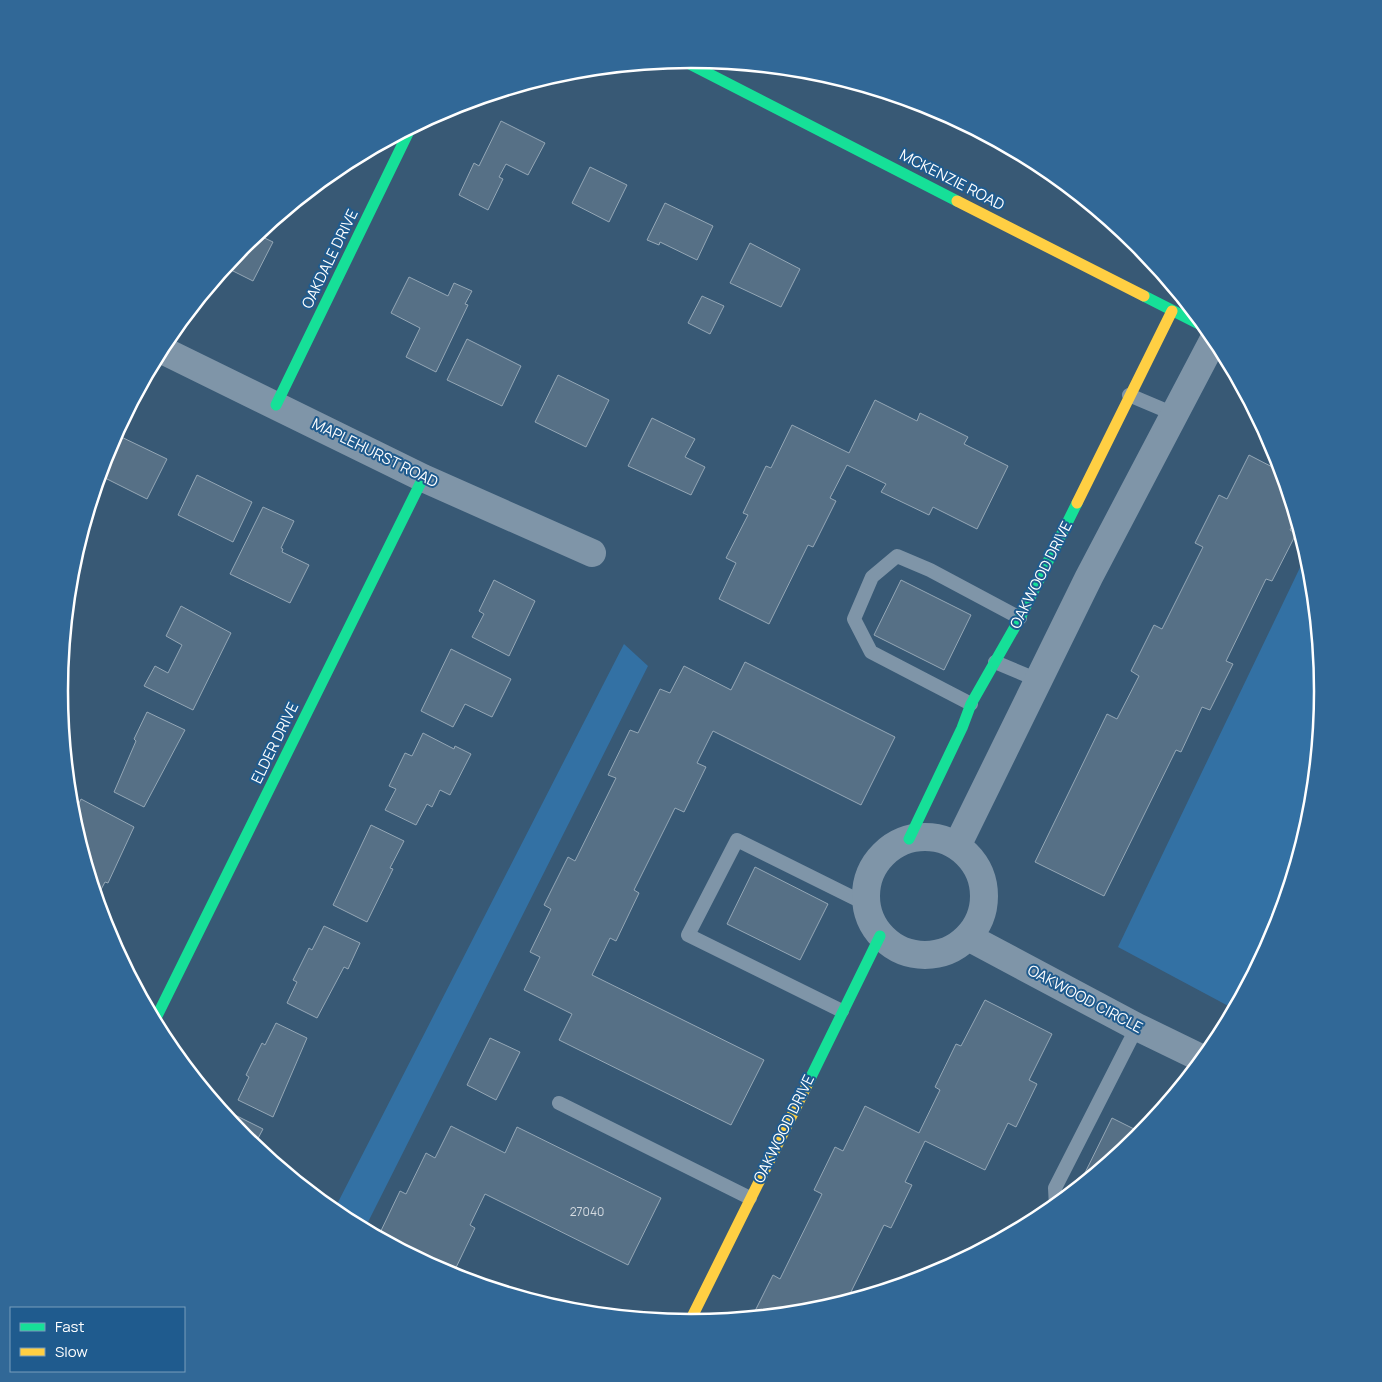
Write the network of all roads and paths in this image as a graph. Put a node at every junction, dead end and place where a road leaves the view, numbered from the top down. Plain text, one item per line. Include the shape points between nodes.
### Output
1 (698, 68) edge
2 (406, 137) edge
3 (1172, 311) junction
4 (1193, 321) edge
5 (1210, 346) edge
6 (168, 353) edge
7 (1129, 395) junction
8 (276, 405) junction
9 (1174, 414) junction
10 (424, 478) junction
11 (592, 553) dead end
12 (1020, 618) junction
13 (995, 662) junction
14 (1038, 680) junction
15 (972, 704) junction
16 (909, 839) junction
17 (957, 846) junction
18 (866, 904) junction
19 (880, 936) junction
20 (968, 937) junction
21 (842, 1011) junction
22 (158, 1014) edge
23 (1137, 1027) junction
24 (1197, 1055) edge
25 (559, 1103) dead end
26 (1055, 1197) edge
27 (750, 1198) junction
28 (693, 1314) edge

1 - 3 street, MCKENZIE ROAD
2 - 8 street, OAKDALE DRIVE
3 - 4 street, MCKENZIE ROAD
3 - 7 street, OAKWOOD DRIVE
5 - 9 street
6 - 8 street, MAPLEHURST ROAD
7 - 9 lane
7 - 12 street, OAKWOOD DRIVE
8 - 10 street, MAPLEHURST ROAD
9 - 14 street
10 - 11 street, MAPLEHURST ROAD
10 - 22 street, ELDER DRIVE
12 - 13 street, OAKWOOD DRIVE
12 - 15 lane via 897,556 872,577 854,619 871,652
13 - 14 lane
13 - 15 street, OAKWOOD DRIVE
14 - 17 street
15 - 16 street, OAKWOOD DRIVE
16 - 17 street via 928,837
16 - 18 street via 890,847 876,862 868,879
17 - 20 street via 977,868 984,887 984,907
18 - 19 street via 868,917
18 - 21 lane via 736,840 688,935
19 - 20 street via 893,947 910,954 930,956 948,951
19 - 21 street, OAKWOOD DRIVE
20 - 23 street, OAKWOOD CIRCLE
21 - 27 street, OAKWOOD DRIVE
23 - 24 street, OAKWOOD CIRCLE
23 - 26 lane via 1055,1188
25 - 27 lane
27 - 28 street, OAKWOOD DRIVE

